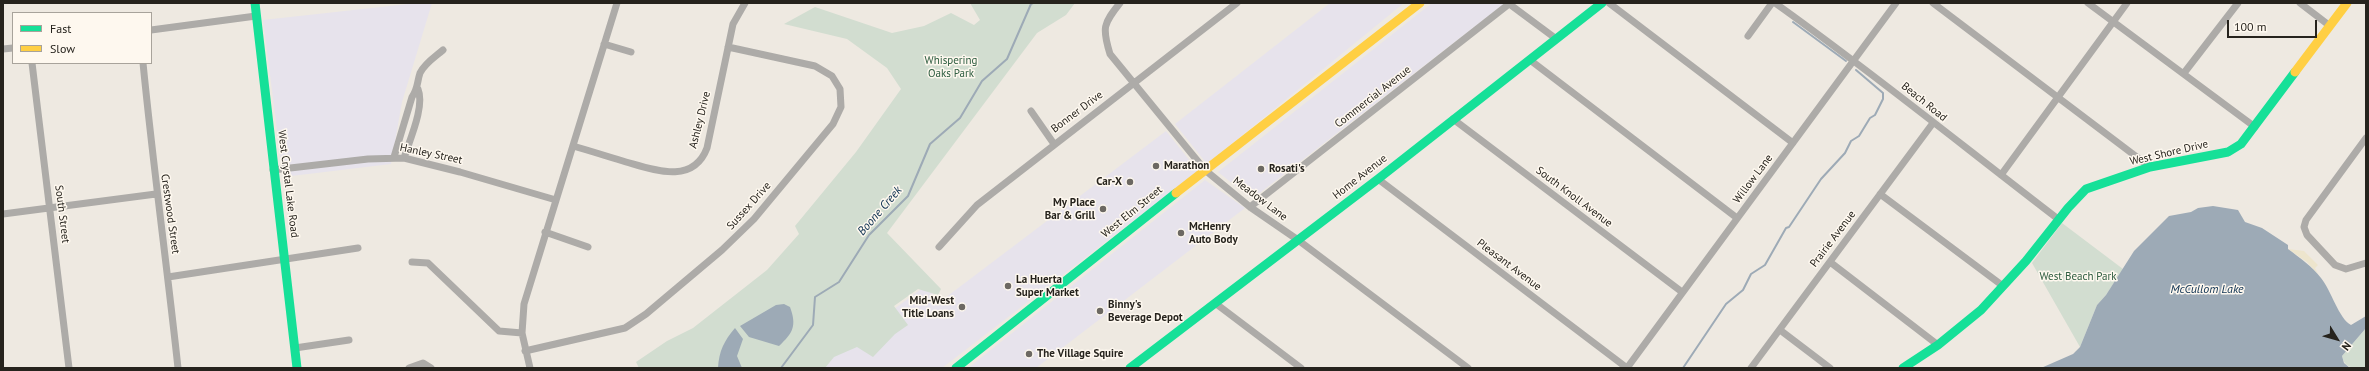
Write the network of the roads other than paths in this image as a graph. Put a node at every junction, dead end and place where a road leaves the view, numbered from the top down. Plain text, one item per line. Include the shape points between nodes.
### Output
1 (255, 3) edge
2 (617, 3) edge
3 (745, 3) edge
4 (1120, 3) edge
5 (1237, 3) edge
6 (1420, 3) edge
7 (1509, 3) edge
8 (1602, 3) edge
9 (1610, 3) edge
10 (1772, 3) edge
11 (1776, 3) edge
12 (1896, 3) edge
13 (1932, 3) edge
14 (2088, 3) edge
15 (2127, 3) edge
16 (2238, 3) edge
17 (2300, 3) edge
18 (2347, 3) edge
19 (256, 16) junction
20 (2113, 22) junction
21 (2330, 26) junction
22 (152, 30) edge
23 (1748, 36) dead end
24 (1555, 38) junction
25 (604, 44) junction
26 (728, 47) junction
27 (443, 50) dead end
28 (631, 52) dead end
29 (1854, 59) junction
30 (1530, 60) junction
31 (32, 64) edge
32 (143, 64) edge
33 (2184, 73) junction
34 (1132, 83) junction
35 (418, 89) junction
36 (2059, 97) junction
37 (1031, 112) dead end
38 (1453, 119) junction
39 (1933, 123) junction
40 (2255, 127) junction
41 (2366, 138) edge
42 (1793, 143) junction
43 (1054, 144) junction
44 (573, 146) junction
45 (394, 157) junction
46 (404, 158) junction
47 (2150, 167) junction
48 (273, 170) junction
49 (1205, 170) junction
50 (2001, 175) junction
51 (1378, 179) junction
52 (156, 194) junction
53 (1880, 194) junction
54 (556, 200) junction
55 (1250, 207) junction
56 (50, 208) junction
57 (3, 214) edge
58 (1737, 218) junction
59 (2058, 219) junction
60 (545, 232) junction
61 (1298, 240) junction
62 (588, 247) dead end
63 (939, 247) dead end
64 (358, 248) dead end
65 (285, 259) junction
66 (412, 262) dead end
67 (1830, 262) junction
68 (2366, 263) edge
69 (168, 277) junction
70 (2003, 286) junction
71 (1682, 292) junction
72 (1215, 302) junction
73 (1780, 330) junction
74 (522, 334) junction
75 (349, 340) dead end
76 (1938, 345) junction
77 (295, 348) junction
78 (525, 351) junction
79 (1134, 367) edge
80 (69, 368) edge
81 (178, 368) edge
82 (297, 368) edge
83 (409, 368) edge
84 (431, 368) edge
85 (530, 368) edge
86 (956, 368) edge
87 (1301, 368) edge
88 (1468, 368) edge
89 (1627, 368) edge
90 (1751, 368) edge
91 (1830, 368) edge
92 (1904, 368) edge

1 - 19 street, West Crystal Lake Road
2 - 25 street
3 - 26 street, Ashley Drive via 733,24
4 - 34 street, Meadow Lane via 1106,21 1105,38 1110,54
5 - 34 street, Bonner Drive
6 - 49 street, West Elm Street
7 - 24 street
7 - 55 street, Commercial Avenue
8 - 24 street, Home Avenue
9 - 42 street
10 - 23 street
11 - 29 street, Beach Road
12 - 29 street, Willow Lane
13 - 36 street
14 - 20 street
15 - 20 street
16 - 33 street
17 - 21 street
18 - 21 street, West Shore Drive
19 - 22 street
19 - 48 street, West Crystal Lake Road
20 - 33 street
20 - 36 street
21 - 40 street, West Shore Drive
24 - 30 street, Home Avenue
25 - 28 street
25 - 44 street
26 - 44 street, Ashley Drive via 707,148 701,160 693,167 678,172 663,172
26 - 78 street, Sussex Drive via 815,66 832,76 840,89 841,107 833,124 754,219 722,250 646,314 625,328
27 - 35 street via 420,74
29 - 39 street, Beach Road
29 - 42 street, Willow Lane
30 - 38 street, Home Avenue
30 - 58 street
31 - 56 street, South Street
32 - 52 street, Crestwood Street
33 - 40 street
34 - 43 street, Bonner Drive
34 - 49 street, Meadow Lane
35 - 45 street via 412,97
35 - 46 street via 421,96 420,106
36 - 47 street
36 - 50 street
37 - 43 street
38 - 51 street, Home Avenue
38 - 71 street, South Knoll Avenue
39 - 50 street, Beach Road
39 - 53 street, Prairie Avenue
40 - 47 street, West Shore Drive via 2241,144 2228,152
41 - 68 street via 2306,220 2304,227 2307,234 2335,265 2346,269
42 - 58 street, Willow Lane
43 - 63 street, Bonner Drive via 977,205
44 - 54 street
45 - 46 street, Hanley Street
45 - 48 street, Hanley Street
46 - 54 street, Hanley Street
47 - 59 street, West Shore Drive via 2086,189
48 - 65 street, West Crystal Lake Road
49 - 55 street, Meadow Lane
49 - 86 street, West Elm Street
50 - 59 street, Beach Road
51 - 61 street, Home Avenue
51 - 89 street, Pleasant Avenue
52 - 56 street
52 - 69 street, Crestwood Street
53 - 67 street, Prairie Avenue
53 - 70 street
54 - 60 street
55 - 61 street, Meadow Lane
56 - 57 street
56 - 80 street, South Street
58 - 71 street, Willow Lane
59 - 70 street, West Shore Drive
60 - 62 street
60 - 74 street via 524,304
61 - 72 street, Home Avenue
61 - 88 street, Meadow Lane
64 - 65 street
65 - 69 street
65 - 77 street, West Crystal Lake Road
66 - 74 street via 428,262 499,331
67 - 73 street, Prairie Avenue
67 - 76 street
69 - 81 street, Crestwood Street
70 - 76 street, West Shore Drive via 1981,310
71 - 89 street, Willow Lane
72 - 79 street, Home Avenue
72 - 87 street
73 - 90 street, Prairie Avenue
73 - 91 street
74 - 78 street
75 - 77 street
76 - 92 street, West Shore Drive
77 - 82 street, West Crystal Lake Road
78 - 85 street
83 - 84 street via 424,363

